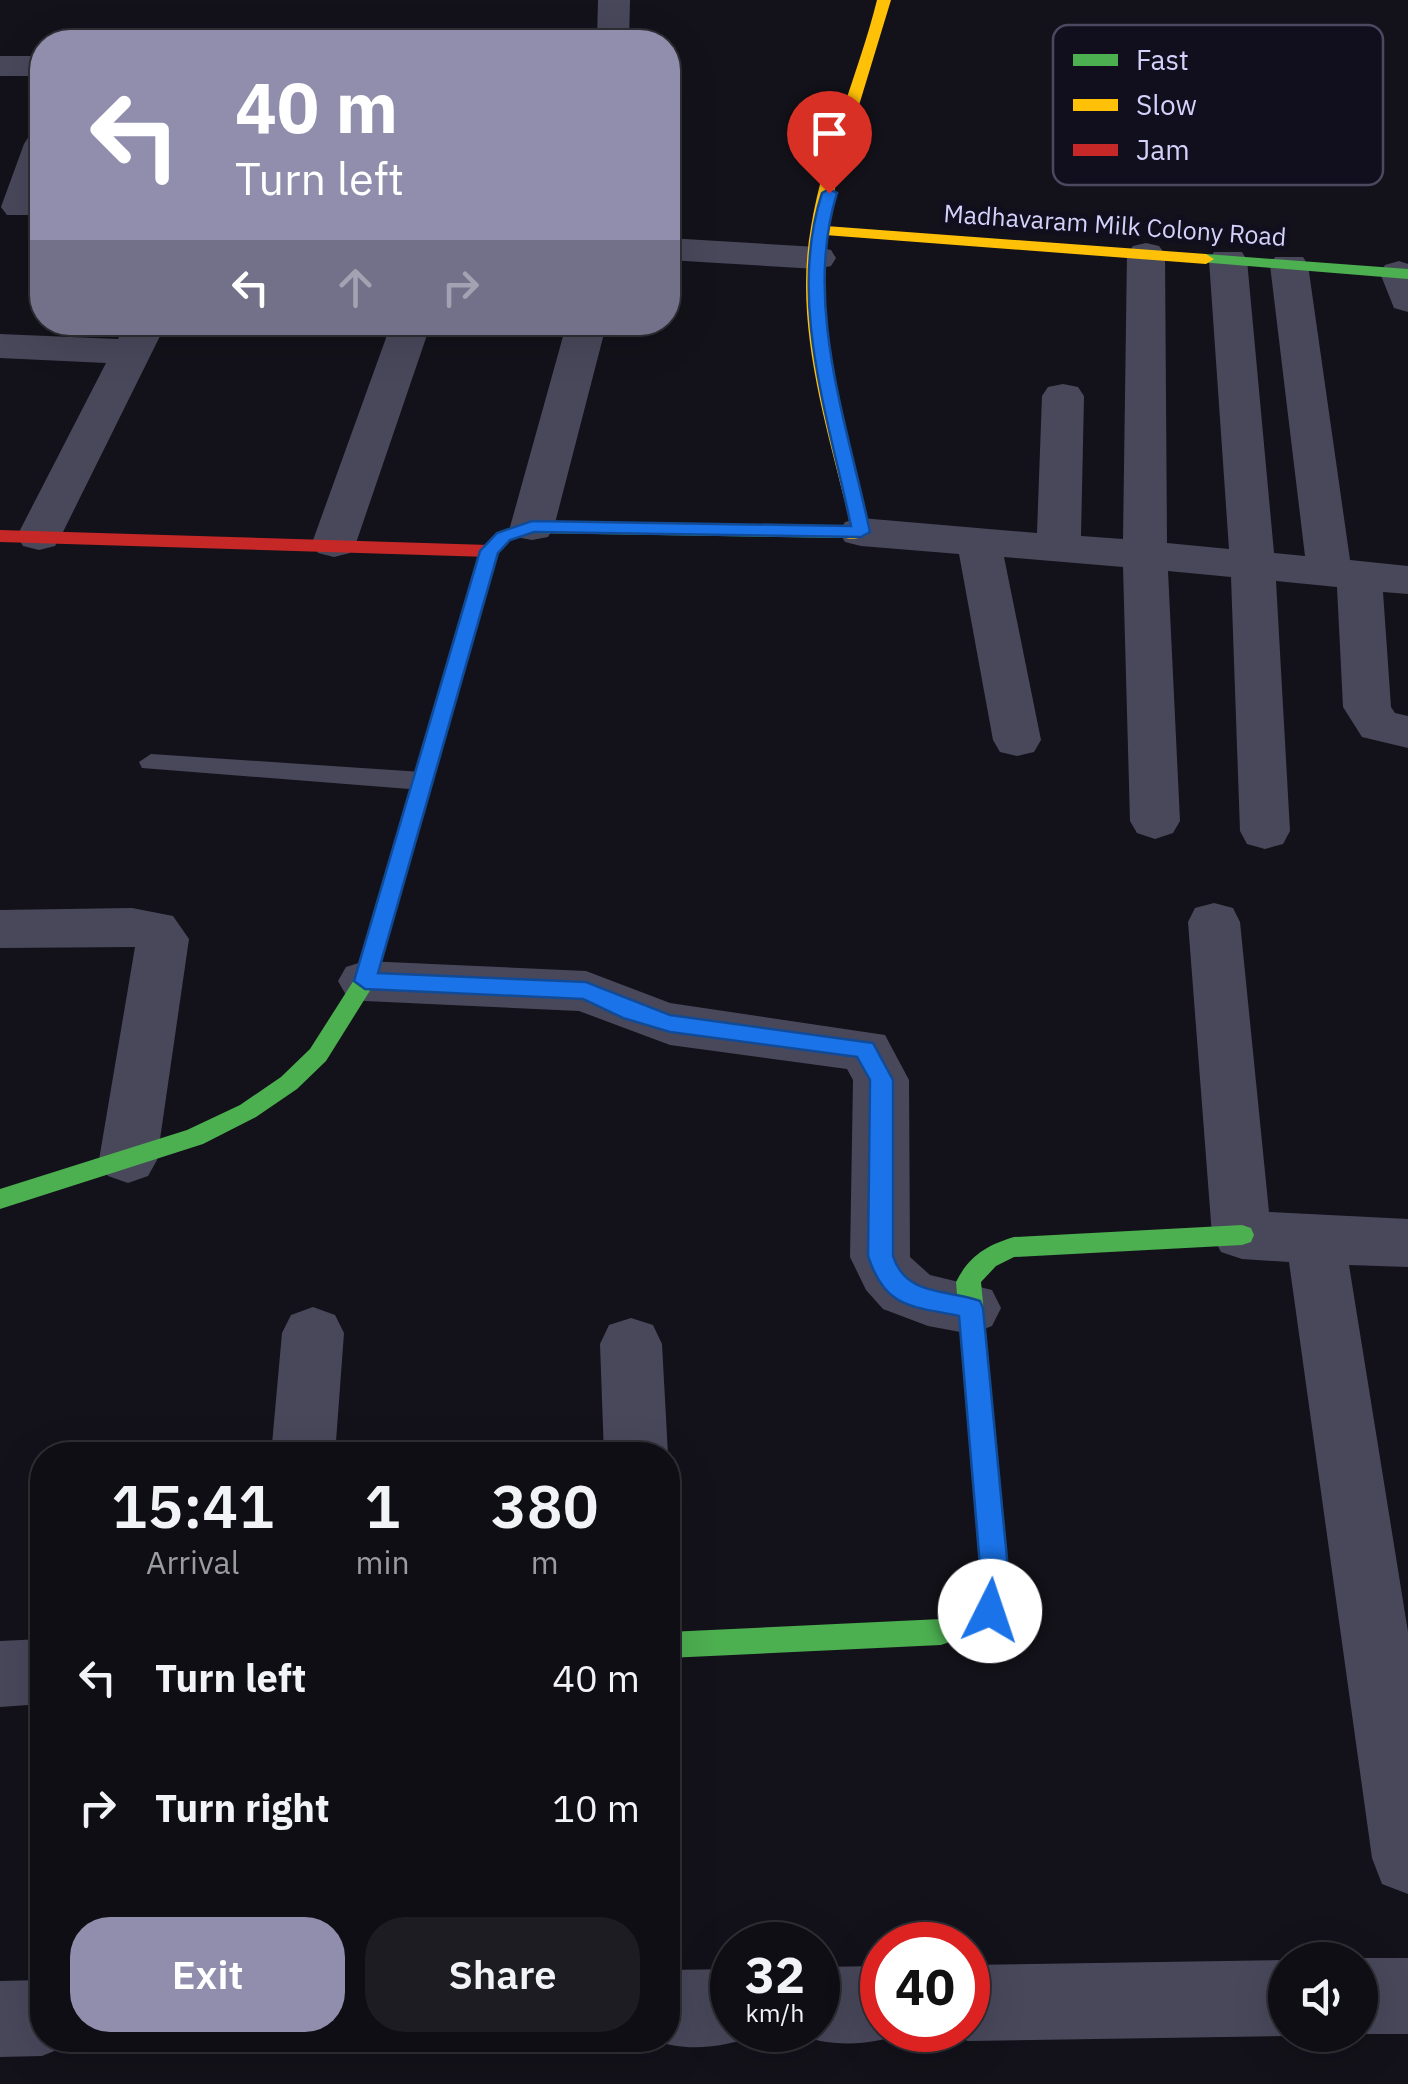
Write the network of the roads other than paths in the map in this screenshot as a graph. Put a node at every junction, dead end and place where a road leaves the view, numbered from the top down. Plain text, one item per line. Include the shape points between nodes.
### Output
1 (614, 0) edge
2 (884, 0) edge
3 (613, 30) edge
4 (0, 66) edge
5 (30, 66) edge
6 (30, 180) edge
7 (21, 207) edge
8 (817, 244) junction
9 (680, 249) edge
10 (1146, 254) junction
11 (1228, 260) junction
12 (1288, 265) junction
13 (1405, 282) edge
14 (407, 335) edge
15 (584, 335) edge
16 (140, 338) edge
17 (0, 346) edge
18 (1063, 396) dead end
19 (532, 527) junction
20 (861, 532) junction
21 (20, 536) edge
22 (979, 541) junction
23 (334, 543) junction
24 (1059, 548) junction
25 (489, 551) junction
26 (1145, 555) junction
27 (1254, 566) junction
28 (1344, 575) junction
29 (1408, 580) edge
30 (1408, 732) edge
31 (1017, 740) dead end
32 (152, 762) dead end
33 (422, 781) junction
34 (1156, 822) dead end
35 (1265, 831) dead end
36 (1214, 922) dead end
37 (0, 929) edge
38 (365, 981) junction
39 (128, 1160) junction
40 (0, 1199) edge
41 (1242, 1235) junction
42 (1315, 1236) junction
43 (1408, 1243) edge
44 (971, 1308) junction
45 (314, 1334) dead end
46 (630, 1344) dead end
47 (303, 1442) edge
48 (635, 1442) edge
49 (680, 1643) edge
50 (30, 1673) edge
51 (0, 1674) edge
52 (1408, 1858) edge
53 (1378, 1996) edge
54 (1408, 1996) edge
55 (1268, 1998) edge
56 (990, 2003) edge
57 (710, 2007) edge
58 (680, 2008) edge
59 (30, 2018) edge
60 (0, 2019) edge

1 - 3 street
2 - 8 main road
4 - 5 street
6 - 7 street
8 - 9 street
8 - 10 main road, Madhavaram Milk Colony Road
8 - 20 main road via 816,317
10 - 11 main road, Madhavaram Milk Colony Road
10 - 26 street
11 - 12 main road, Madhavaram Milk Colony Road
11 - 27 street
12 - 13 main road, Madhavaram Milk Colony Road
12 - 28 street
14 - 23 street
15 - 19 street
16 - 17 street
16 - 21 street
18 - 24 street
19 - 20 main road
19 - 25 main road via 504,536
20 - 22 street
21 - 23 main road
22 - 24 street
22 - 31 street
23 - 25 main road
24 - 26 street
25 - 33 main road
26 - 27 street
26 - 34 street
27 - 28 street
27 - 35 street
28 - 29 street
28 - 30 street via 1367,706 1379,726
32 - 33 lane
33 - 38 main road
36 - 41 street
37 - 39 street via 132,927 154,930 163,939
38 - 39 main road via 337,1030 289,1083 195,1137
38 - 44 street via 586,990 670,1024 865,1050 881,1080 880,1256 888,1280 907,1295
39 - 40 main road
41 - 42 street
41 - 44 main road via 1014,1247 976,1266 968,1282
42 - 43 street
42 - 52 street
44 - 49 main road via 996,1590 990,1611 971,1626 941,1632
45 - 47 street
46 - 48 street
50 - 51 street
53 - 54 street
55 - 56 street
57 - 58 street
59 - 60 street

